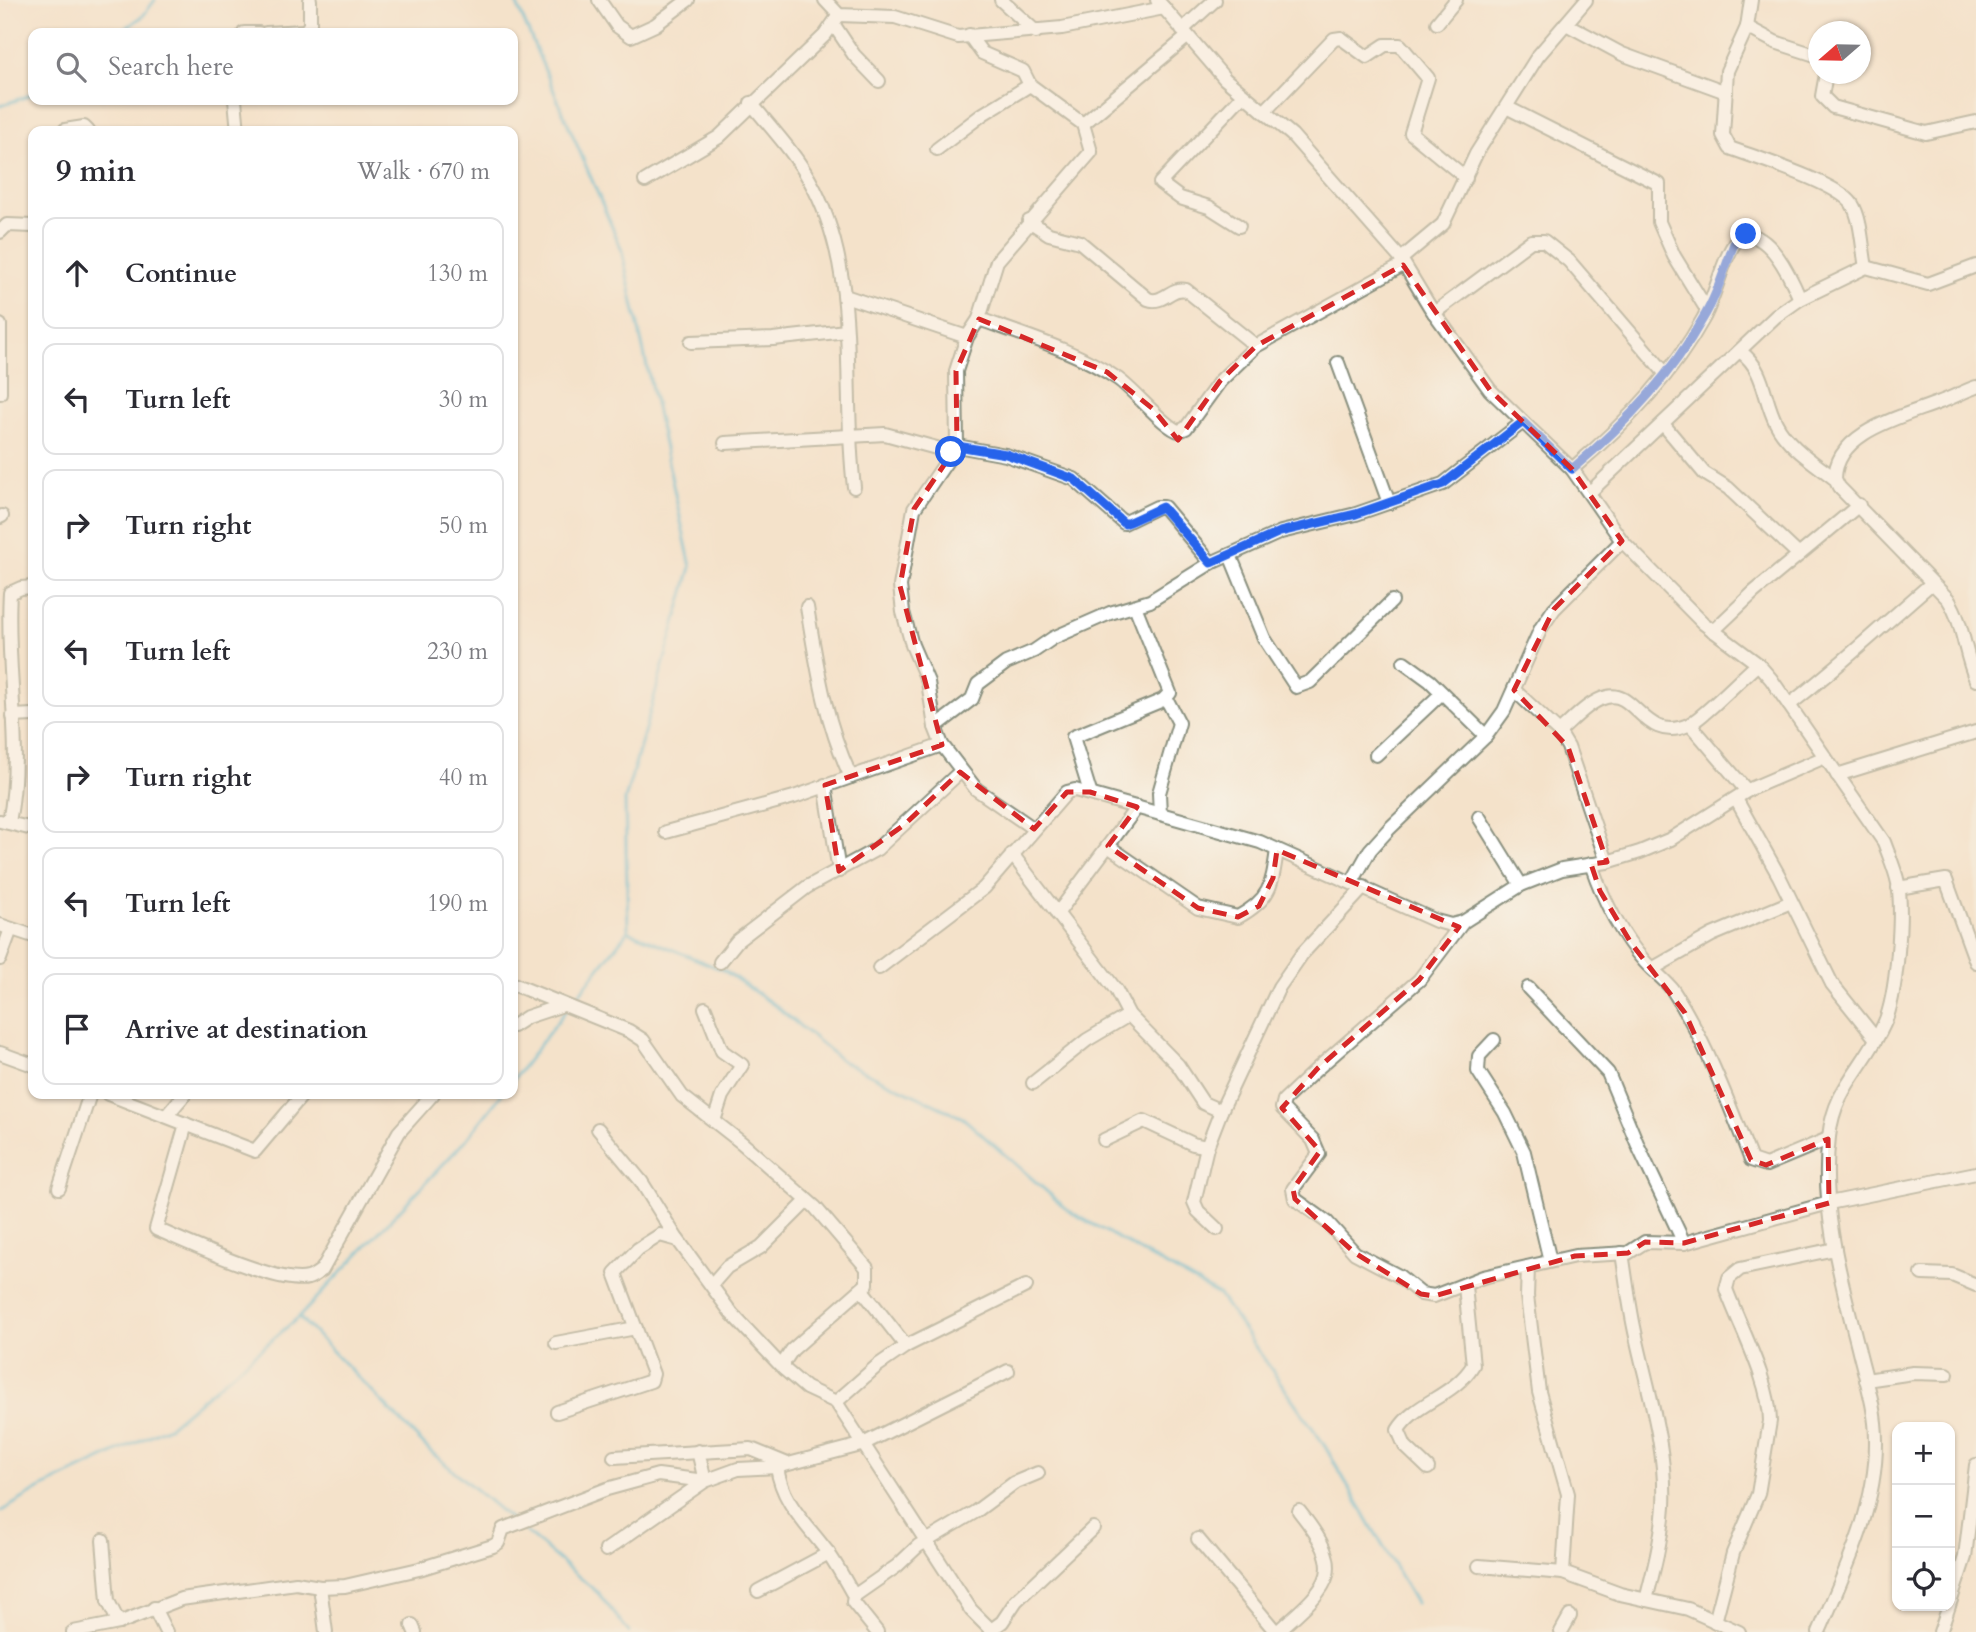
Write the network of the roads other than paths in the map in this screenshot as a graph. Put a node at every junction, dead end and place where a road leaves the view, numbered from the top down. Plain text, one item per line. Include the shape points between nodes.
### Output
1 (310, 0) edge
2 (599, 0) edge
3 (688, 0) edge
4 (825, 0) edge
5 (1001, 0) edge
6 (1215, 0) edge
7 (1456, 0) edge
8 (1586, 0) edge
9 (1751, 0) edge
10 (1161, 4) edge
11 (837, 20) junction
12 (1437, 23) dead end
13 (1566, 24) junction
14 (1748, 27) junction
15 (308, 28) edge
16 (1036, 32) junction
17 (1184, 33) junction
18 (968, 35) junction
19 (1808, 53) edge
20 (879, 81) dead end
21 (1824, 84) edge
22 (1030, 85) junction
23 (1726, 92) junction
24 (1243, 95) junction
25 (751, 103) junction
26 (235, 105) edge
27 (1508, 108) junction
28 (1264, 111) junction
29 (1976, 122) edge
30 (1083, 124) junction
31 (238, 126) edge
32 (937, 149) dead end
33 (1466, 178) junction
34 (645, 181) dead end
35 (1029, 220) junction
36 (28, 226) edge
37 (1239, 226) dead end
38 (0, 232) edge
39 (1402, 262) junction
40 (1976, 265) edge
41 (1866, 267) junction
42 (845, 296) junction
43 (1800, 299) junction
44 (1707, 310) junction
45 (1434, 313) junction
46 (979, 318) junction
47 (0, 325) edge
48 (846, 331) junction
49 (967, 337) junction
50 (691, 342) dead end
51 (1256, 346) junction
52 (1741, 352) junction
53 (1338, 363) dead end
54 (1665, 373) junction
55 (1976, 387) edge
56 (0, 393) edge
57 (1523, 422) junction
58 (1663, 424) junction
59 (849, 437) junction
60 (726, 443) dead end
61 (954, 449) junction
62 (1572, 469) junction
63 (1835, 479) junction
64 (853, 487) dead end
65 (1590, 492) junction
66 (1388, 503) junction
67 (1859, 505) junction
68 (1622, 541) junction
69 (1230, 555) junction
70 (1800, 555) junction
71 (1211, 563) junction
72 (1932, 583) junction
73 (28, 588) edge
74 (1392, 601) dead end
75 (807, 607) dead end
76 (1135, 607) junction
77 (4, 625) edge
78 (1713, 631) junction
79 (1404, 662) dead end
80 (1758, 664) junction
81 (1976, 680) edge
82 (1514, 690) junction
83 (1442, 693) junction
84 (1166, 698) junction
85 (1789, 705) junction
86 (28, 715) edge
87 (13, 716) junction
88 (1690, 724) junction
89 (935, 727) junction
90 (1559, 732) junction
91 (1976, 732) edge
92 (1486, 736) junction
93 (942, 745) junction
94 (1376, 755) dead end
95 (1825, 757) junction
96 (960, 772) junction
97 (1837, 775) junction
98 (851, 777) junction
99 (825, 785) junction
100 (1747, 791) junction
101 (1090, 792) junction
102 (1735, 799) junction
103 (1137, 807) junction
104 (1160, 814) junction
105 (1479, 817) dead end
106 (5, 821) edge
107 (28, 827) edge
108 (1034, 829) junction
109 (666, 832) dead end
110 (1108, 846) junction
111 (1277, 850) junction
112 (1012, 854) junction
113 (1607, 862) junction
114 (1591, 864) junction
115 (839, 871) junction
116 (1358, 884) junction
117 (1521, 885) junction
118 (1898, 888) junction
119 (1791, 902) junction
120 (1057, 914) junction
121 (1463, 922) junction
122 (6, 927) edge
123 (28, 934) edge
124 (0, 959) edge
125 (720, 962) dead end
126 (1976, 962) edge
127 (878, 968) dead end
128 (1652, 969) junction
129 (518, 986) edge
130 (1528, 988) dead end
131 (563, 1005) junction
132 (705, 1008) dead end
133 (1129, 1015) junction
134 (518, 1023) edge
135 (1876, 1039) junction
136 (1494, 1040) dead end
137 (0, 1054) edge
138 (28, 1063) edge
139 (1033, 1083) dead end
140 (88, 1099) edge
141 (122, 1099) edge
142 (181, 1099) edge
143 (299, 1099) edge
144 (429, 1099) edge
145 (1221, 1111) junction
146 (167, 1115) junction
147 (714, 1121) junction
148 (186, 1124) junction
149 (598, 1129) dead end
150 (1828, 1139) junction
151 (1104, 1140) dead end
152 (1207, 1147) junction
153 (1976, 1173) edge
154 (59, 1188) dead end
155 (807, 1201) junction
156 (1829, 1203) junction
157 (1217, 1229) dead end
158 (678, 1240) junction
159 (1684, 1243) junction
160 (1835, 1250) junction
161 (1622, 1254) junction
162 (1550, 1261) junction
163 (1528, 1267) junction
164 (1922, 1274) dead end
165 (713, 1283) junction
166 (1976, 1285) edge
167 (1026, 1286) dead end
168 (1465, 1286) junction
169 (862, 1290) junction
170 (636, 1328) junction
171 (556, 1343) dead end
172 (906, 1346) junction
173 (784, 1369) junction
174 (1008, 1371) dead end
175 (1947, 1374) dead end
176 (1866, 1380) junction
177 (836, 1402) junction
178 (557, 1412) dead end
179 (861, 1445) junction
180 (698, 1451) junction
181 (614, 1457) dead end
182 (781, 1465) junction
183 (1976, 1465) edge
184 (1428, 1468) dead end
185 (1038, 1473) dead end
186 (705, 1480) junction
187 (1299, 1511) dead end
188 (1093, 1528) dead end
189 (103, 1539) dead end
190 (1198, 1539) dead end
191 (928, 1542) junction
192 (606, 1550) dead end
193 (828, 1553) junction
194 (1479, 1566) dead end
195 (1563, 1573) junction
196 (1955, 1586) edge
197 (320, 1587) junction
198 (758, 1591) dead end
199 (854, 1595) junction
200 (1647, 1600) junction
201 (154, 1608) junction
202 (1947, 1611) edge
203 (1570, 1616) dead end
204 (1715, 1622) junction
205 (118, 1623) junction
206 (992, 1631) edge
207 (73, 1632) edge
208 (166, 1632) edge
209 (326, 1632) edge
210 (877, 1632) edge
211 (1276, 1632) edge
212 (1561, 1632) edge
213 (1739, 1632) edge
214 (1819, 1632) edge
215 (1940, 1632) edge

1 - 15 street
2 - 3 street via 617,26 631,36 655,25
4 - 11 street
5 - 16 street
6 - 17 street
7 - 12 street
8 - 13 street
9 - 14 street
10 - 16 street
10 - 17 street
11 - 18 street via 878,14 958,37
11 - 20 street via 854,55
11 - 25 street
13 - 23 street via 1622,54
13 - 27 street via 1538,56
14 - 19 street via 1775,43
14 - 23 street via 1730,61
16 - 18 street
17 - 24 street
17 - 30 street
18 - 22 street via 982,52 1023,71
21 - 29 street via 1822,96 1833,107 1926,133
22 - 30 street
22 - 32 street
23 - 41 street via 1726,144 1807,177 1851,202
24 - 28 street
24 - 37 street via 1160,183 1180,198 1209,207
25 - 34 street via 719,137
25 - 42 street via 810,180 830,225
26 - 31 street
27 - 33 street via 1476,154
27 - 44 street via 1659,184 1659,222
28 - 33 street via 1334,38 1367,57 1385,45 1400,45 1428,78 1411,133
28 - 39 street via 1292,135
30 - 35 street via 1091,152
33 - 39 street via 1443,224
35 - 46 street via 997,261
35 - 51 street via 1049,234 1080,242 1148,299 1159,300 1175,290 1186,290
36 - 38 street via 7,226
39 - 45 street
39 - 51 street
40 - 41 street via 1928,284
41 - 43 street
42 - 48 street
42 - 49 street
43 - 44 street via 1768,247 1746,234 1735,241
43 - 52 street
44 - 54 street
45 - 54 street via 1531,242 1544,241 1569,261
45 - 57 street via 1490,390
46 - 49 street
46 - 51 street via 1107,372 1137,394 1169,428 1179,431
47 - 56 street
48 - 50 street
48 - 59 street
49 - 61 street via 957,371
52 - 58 street
52 - 63 street via 1758,369 1782,433
53 - 66 street
54 - 62 street via 1619,428
55 - 63 street via 1874,428 1843,453
57 - 62 street
57 - 66 street via 1452,479
58 - 65 street
58 - 70 street via 1704,473 1728,488
59 - 60 street
59 - 61 street via 885,434
59 - 64 street
61 - 71 street via 1006,454 1074,479 1122,523 1157,507 1165,508
61 - 89 street via 914,509 900,586 909,634 933,698
62 - 65 street
63 - 67 street
65 - 68 street
66 - 69 street via 1280,532
67 - 70 street
67 - 72 street
68 - 78 street
68 - 82 street via 1548,618
69 - 71 street
69 - 74 street via 1264,638 1296,687 1311,682
70 - 78 street
71 - 76 street
72 - 81 street via 1959,615
72 - 85 street via 1836,670
73 - 77 street via 10,593
75 - 98 street via 825,709
76 - 84 street via 1170,690
76 - 89 street via 1062,632 1006,663 978,684 972,699
77 - 87 street
78 - 80 street
79 - 83 street
80 - 85 street
80 - 88 street
82 - 90 street
82 - 92 street
83 - 92 street
83 - 94 street
84 - 101 street via 1073,737
84 - 104 street via 1179,723 1158,793
85 - 95 street
86 - 87 street
87 - 106 street via 16,789
88 - 90 street via 1674,729 1653,725 1615,695 1599,700
88 - 100 street
89 - 93 street
90 - 113 street via 1578,771
91 - 97 street
92 - 116 street via 1382,836 1370,850
93 - 96 street
93 - 98 street
95 - 97 street
95 - 100 street
96 - 108 street via 976,789
96 - 115 street via 877,849
97 - 118 street via 1884,842
98 - 99 street
99 - 109 street
99 - 115 street
100 - 102 street
101 - 103 street
101 - 108 street via 1067,792
102 - 113 street via 1671,839
102 - 119 street
103 - 104 street
103 - 110 street
104 - 111 street
105 - 117 street
106 - 107 street
108 - 112 street
110 - 111 street via 1198,908 1238,918 1259,905 1273,878
110 - 120 street
111 - 116 street
112 - 120 street
112 - 127 street via 984,888
113 - 114 street
114 - 117 street via 1562,869
114 - 128 street via 1608,907
115 - 125 street via 807,887 768,916
116 - 121 street via 1436,921
116 - 145 street via 1279,987
117 - 121 street
118 - 126 street via 1946,880
118 - 135 street via 1894,992
119 - 128 street via 1712,935
119 - 135 street via 1832,984
120 - 133 street
121 - 168 street via 1419,981 1318,1068 1284,1100 1282,1108 1318,1148 1317,1161 1293,1189 1296,1199 1327,1222 1355,1253 1421,1294 1434,1296
122 - 123 street
122 - 124 street
128 - 150 street via 1672,989 1685,1013 1751,1160 1766,1165
129 - 131 street
130 - 159 street via 1608,1073
131 - 134 street
131 - 147 street via 643,1040 682,1096
132 - 147 street via 722,1051 742,1065 722,1096
133 - 139 street via 1087,1040
133 - 145 street via 1178,1065 1203,1103
135 - 150 street via 1838,1097
136 - 162 street via 1479,1056 1478,1071 1524,1152
137 - 138 street
140 - 154 street
141 - 146 street
142 - 146 street
143 - 148 street via 256,1151
144 - 148 street via 399,1132 322,1270 309,1278 294,1279 227,1259 156,1229
145 - 152 street
146 - 148 street
147 - 155 street
149 - 158 street via 641,1181
150 - 156 street
151 - 152 street via 1144,1121
152 - 157 street via 1194,1202
153 - 156 street
155 - 165 street via 761,1247 727,1267
155 - 169 street via 867,1268 869,1276
156 - 159 street
156 - 160 street
158 - 165 street
158 - 170 street via 660,1235 615,1273
159 - 161 street via 1645,1242
160 - 176 street
160 - 204 street via 1740,1269 1728,1278 1726,1289 1763,1388 1770,1421 1758,1494 1734,1553
161 - 162 street via 1595,1253
161 - 200 street via 1663,1474 1659,1549
162 - 163 street
163 - 168 street
163 - 195 street via 1527,1296 1539,1392 1568,1494
164 - 166 street via 1952,1275
165 - 173 street via 732,1314
167 - 172 street
168 - 184 street via 1472,1365 1458,1383 1398,1430 1405,1446
169 - 172 street
169 - 173 street via 792,1350
170 - 171 street
170 - 178 street via 653,1374 651,1381
172 - 177 street
173 - 177 street via 806,1388
174 - 179 street
175 - 176 street via 1913,1373
176 - 214 street via 1876,1440 1871,1491 1867,1512
177 - 179 street
179 - 182 street
179 - 191 street
180 - 181 street
180 - 182 street via 751,1449
180 - 186 street
182 - 186 street via 738,1469
182 - 193 street via 779,1486
183 - 196 street via 1965,1557
185 - 191 street via 1014,1483
186 - 192 street
186 - 197 street via 658,1475 620,1485 503,1530 493,1545 419,1569
187 - 211 street via 1322,1540 1328,1572 1319,1590
188 - 206 street via 1016,1601
189 - 205 street via 108,1601
190 - 211 street
191 - 199 street
191 - 206 street via 971,1610
193 - 198 street
193 - 199 street
194 - 195 street
195 - 200 street
197 - 201 street via 296,1583 181,1599
197 - 209 street
199 - 210 street via 853,1602
200 - 204 street via 1688,1609
201 - 205 street
201 - 208 street
202 - 215 street
203 - 212 street
204 - 213 street
205 - 207 street

